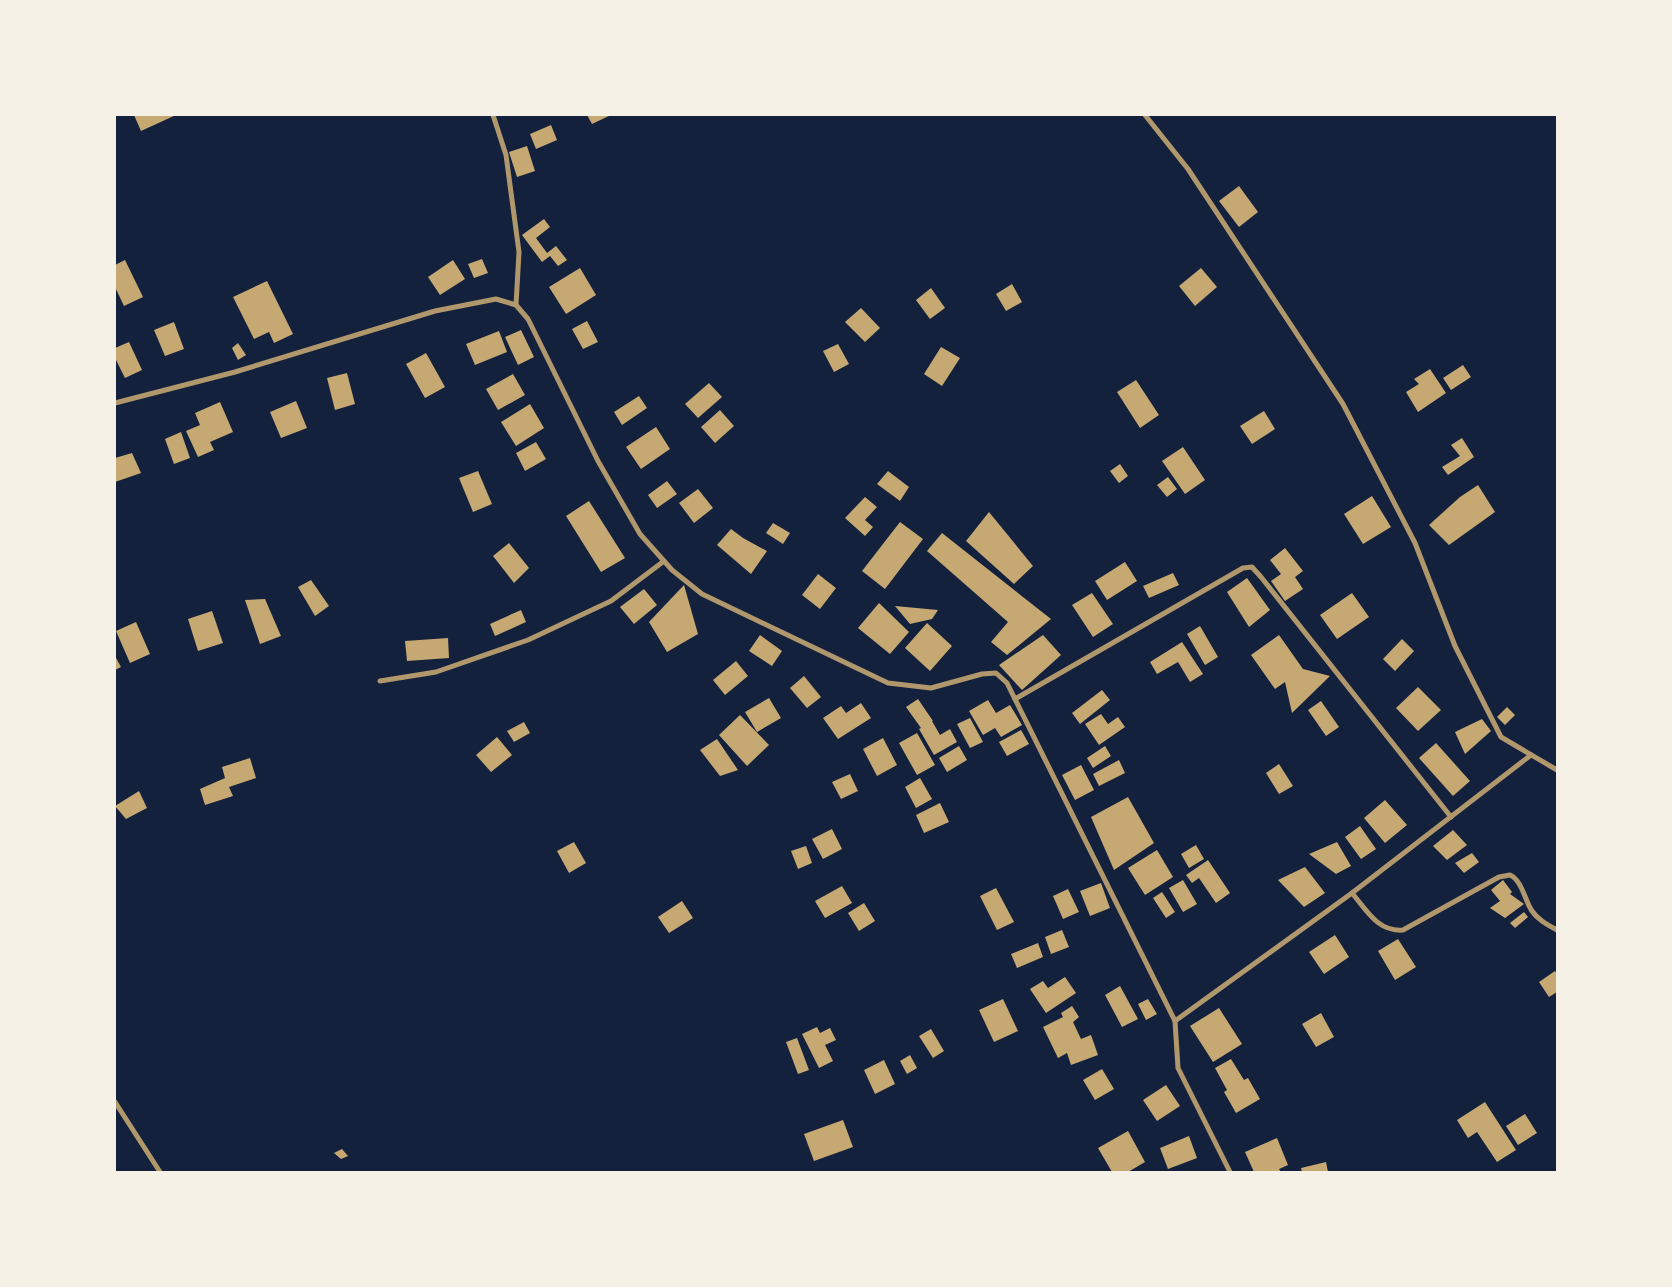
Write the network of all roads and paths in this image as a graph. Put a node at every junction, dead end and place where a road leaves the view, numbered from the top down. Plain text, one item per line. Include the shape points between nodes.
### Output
1 (493, 115) edge
2 (1145, 115) edge
3 (516, 305) junction
4 (115, 403) edge
5 (664, 561) junction
6 (380, 682) dead end
7 (1015, 699) junction
8 (1531, 755) junction
9 (1557, 770) edge
10 (1451, 817) junction
11 (1352, 893) junction
12 (1557, 930) edge
13 (1175, 1021) junction
14 (115, 1102) edge
15 (160, 1172) edge
16 (1230, 1172) edge

1 - 3 street via 506,156 519,252
2 - 8 street via 1188,169 1344,404 1415,544 1455,646 1501,737
3 - 4 street via 496,299 435,311 234,372
3 - 5 street via 528,319 598,461 640,534
5 - 6 street via 611,601 528,640 436,672
5 - 7 street via 702,594 888,683 931,688 996,673 1007,683
7 - 10 street via 1243,568 1252,567
7 - 13 street
8 - 9 street
8 - 10 street
10 - 11 street
11 - 12 street via 1379,925 1403,930 1499,876 1510,875 1517,880 1536,917
11 - 13 street
13 - 16 street via 1178,1068
14 - 15 street

